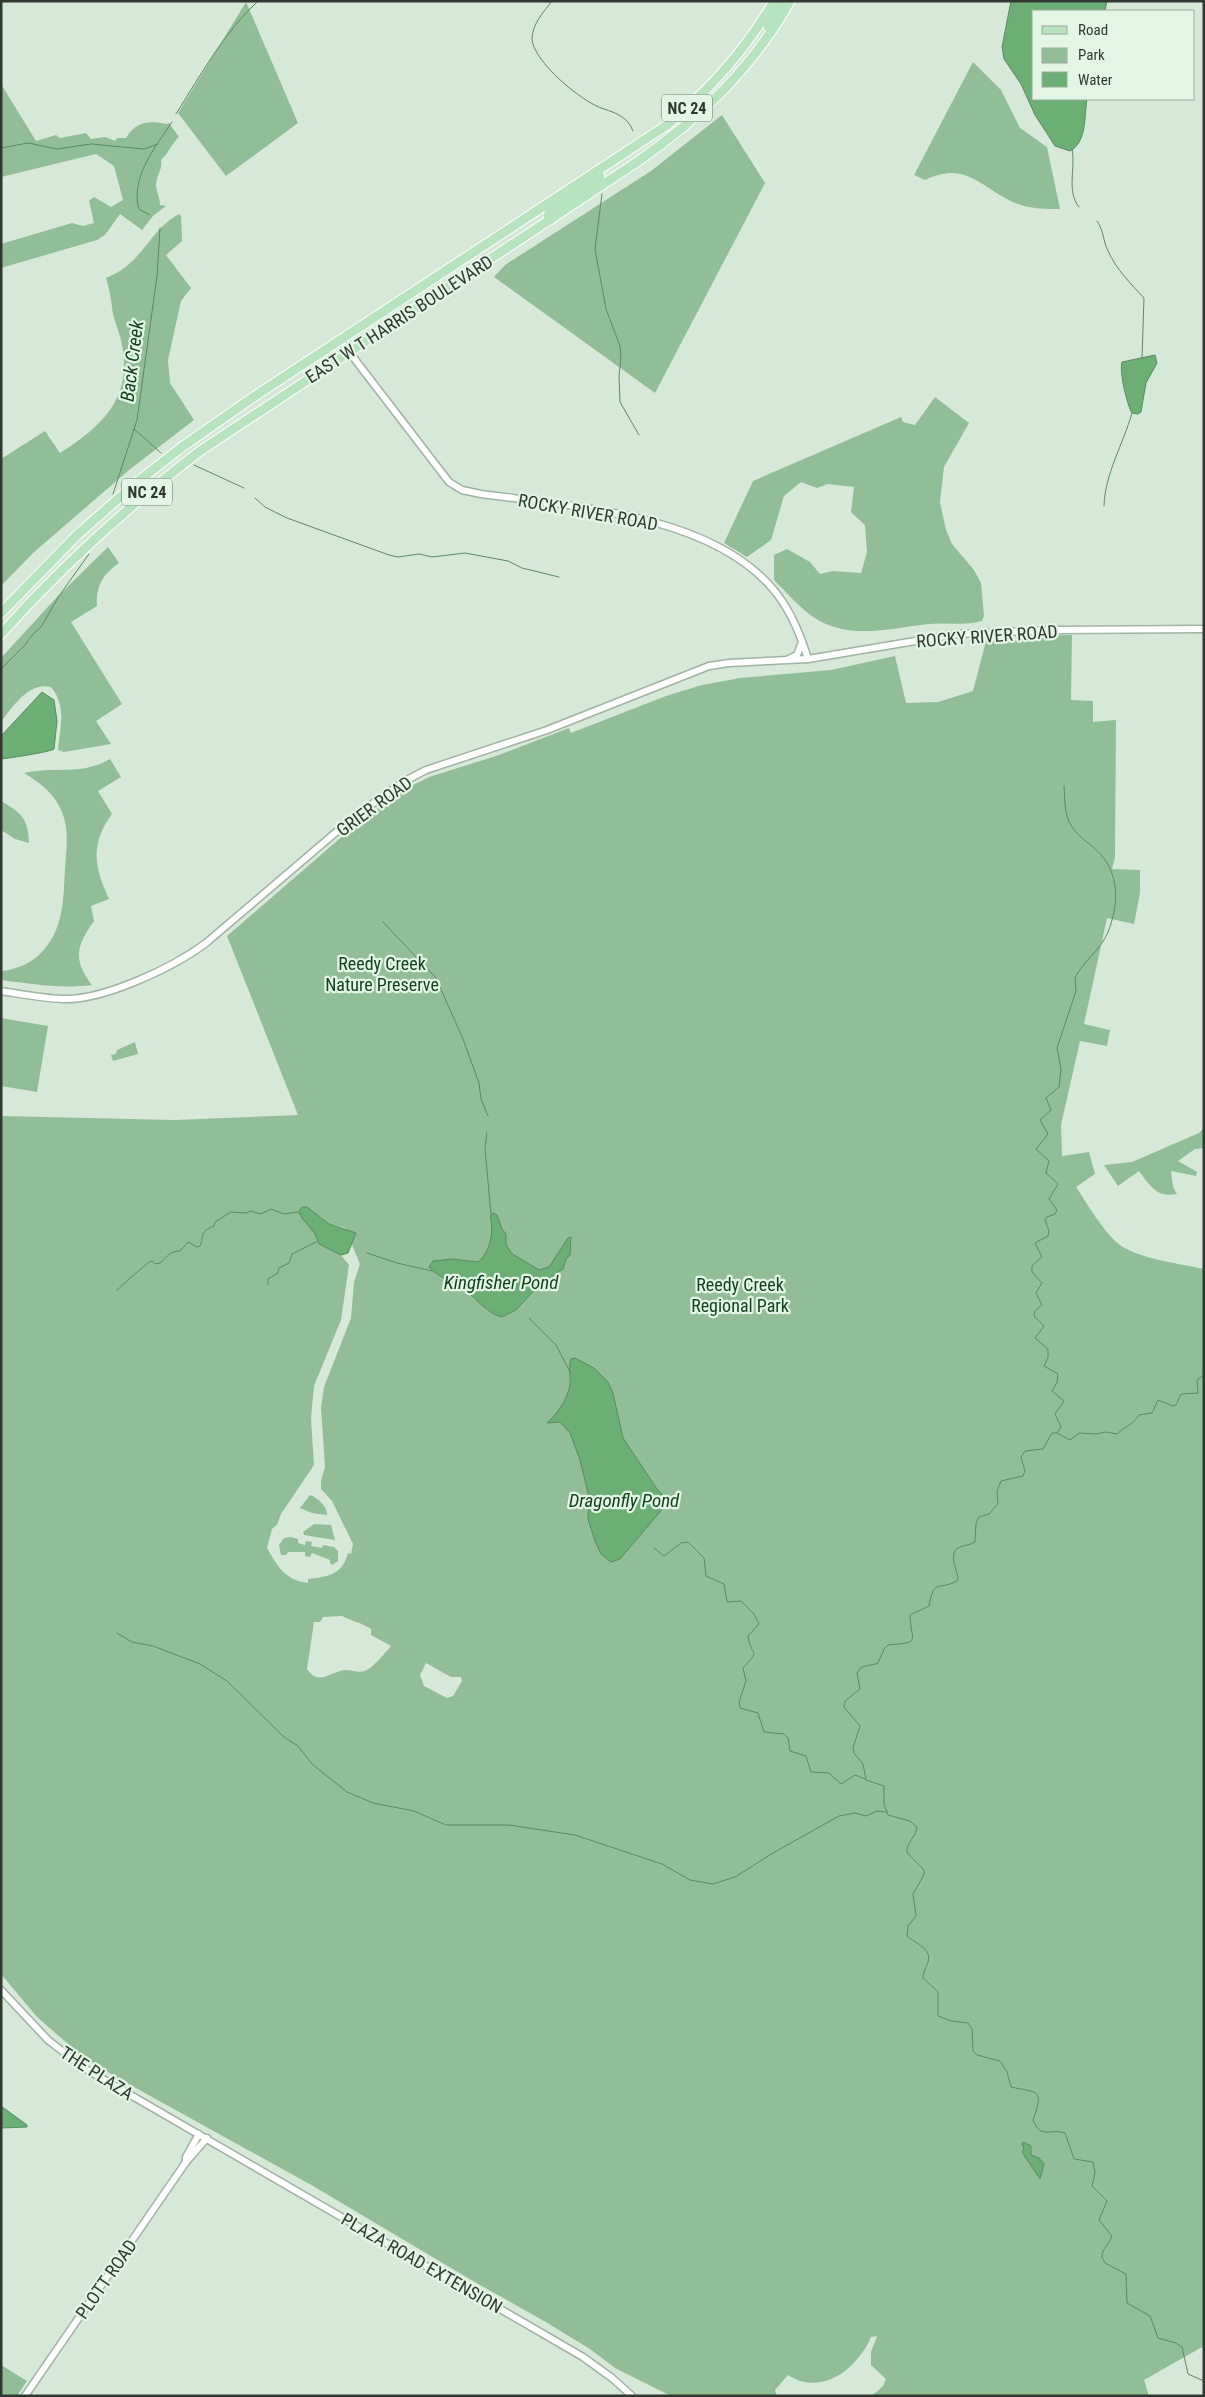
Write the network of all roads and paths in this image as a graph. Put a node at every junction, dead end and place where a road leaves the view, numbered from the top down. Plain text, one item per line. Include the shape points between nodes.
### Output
1 (774, 1) edge
2 (781, 1) edge
3 (790, 1) edge
4 (734, 80) junction
5 (636, 146) junction
6 (550, 220) junction
7 (340, 340) junction
8 (349, 351) junction
9 (1, 613) edge
10 (1204, 629) edge
11 (1, 634) edge
12 (802, 639) junction
13 (808, 659) junction
14 (788, 660) junction
15 (1, 991) edge
16 (1, 1990) edge
17 (199, 2134) junction
18 (207, 2138) junction
19 (186, 2162) junction
20 (25, 2396) edge
21 (632, 2396) edge

1 - 5 main road, EAST W T HARRIS BOULEVARD / NC 24 via 741,51 712,84 677,116
2 - 4 main road via 762,38
3 - 4 main road, EAST W T HARRIS BOULEVARD / NC 24 via 764,44
4 - 6 main road, EAST W T HARRIS BOULEVARD / NC 24 via 673,137
5 - 6 main road via 628,156 551,210
5 - 7 main road, EAST W T HARRIS BOULEVARD / NC 24
6 - 8 main road, EAST W T HARRIS BOULEVARD / NC 24
7 - 8 street, ROCKY RIVER ROAD
7 - 9 main road, EAST W T HARRIS BOULEVARD / NC 24 via 205,430 143,478 77,535
8 - 11 main road, EAST W T HARRIS BOULEVARD / NC 24 via 234,427 156,485 64,567
8 - 12 street, ROCKY RIVER ROAD via 430,461 455,486 481,494 637,517 686,533 732,555 762,577 782,601
10 - 13 street, ROCKY RIVER ROAD via 957,634
12 - 13 street, ROCKY RIVER ROAD
12 - 14 street via 800,650
13 - 14 street, GRIER ROAD
14 - 15 street, GRIER ROAD via 709,666 538,733 419,773 364,810 195,951 152,973 84,998 62,999
16 - 17 street, THE PLAZA via 36,2030 75,2061
17 - 18 street, THE PLAZA
17 - 19 street, PLOTT ROAD
18 - 19 street, PLOTT ROAD
18 - 21 street, PLAZA ROAD EXTENSION via 582,2356
19 - 20 street, PLOTT ROAD

